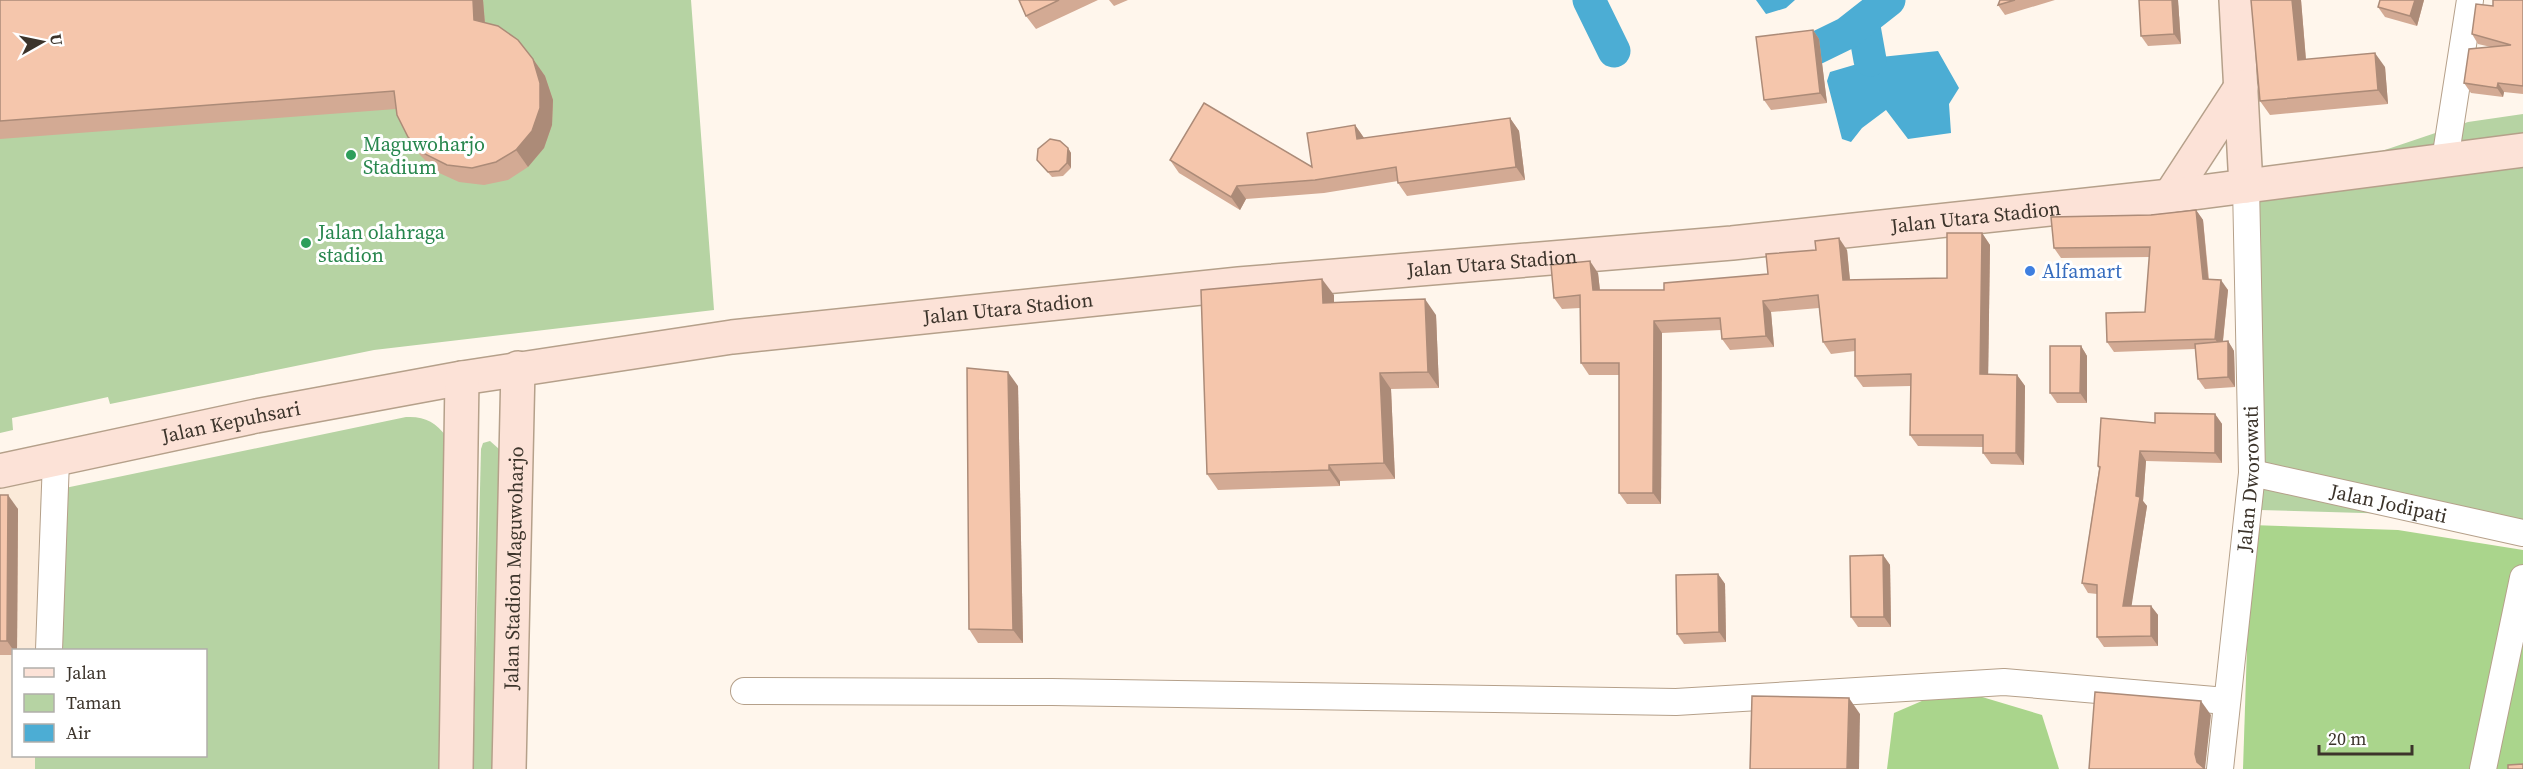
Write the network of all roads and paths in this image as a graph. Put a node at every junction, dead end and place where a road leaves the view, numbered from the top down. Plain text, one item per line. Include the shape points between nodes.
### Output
1 (2236, 0) edge
2 (2470, 0) edge
3 (2241, 87) junction
4 (2523, 150) edge
5 (2445, 160) junction
6 (2246, 186) junction
7 (2170, 196) junction
8 (518, 368) junction
9 (462, 378) junction
10 (56, 460) junction
11 (0, 471) edge
12 (2252, 473) junction
13 (2523, 533) edge
14 (2523, 578) edge
15 (49, 649) edge
16 (744, 691) dead end
17 (2226, 701) junction
18 (456, 769) edge
19 (509, 769) edge
20 (2220, 769) edge
21 (2482, 769) edge

1 - 3 street
2 - 5 street
3 - 6 street
3 - 7 street
4 - 5 street, Jalan Utara Stadion
5 - 6 street, Jalan Utara Stadion
6 - 7 street, Jalan Utara Stadion
6 - 12 street, Jalan Dworowati
7 - 8 street, Jalan Utara Stadion via 1732,243 1124,296 732,337
8 - 9 street, Jalan Utara Stadion
8 - 19 street, Jalan Stadion Maguwoharjo
9 - 10 street, Jalan Kepuhsari via 256,416
9 - 18 street
10 - 11 street, Jalan Kepuhsari
10 - 15 street
12 - 13 street, Jalan Jodipati
12 - 17 street, Jalan Dworowati
14 - 21 street
16 - 17 street via 1676,702 2004,682
17 - 20 street, Jalan Dworowati

